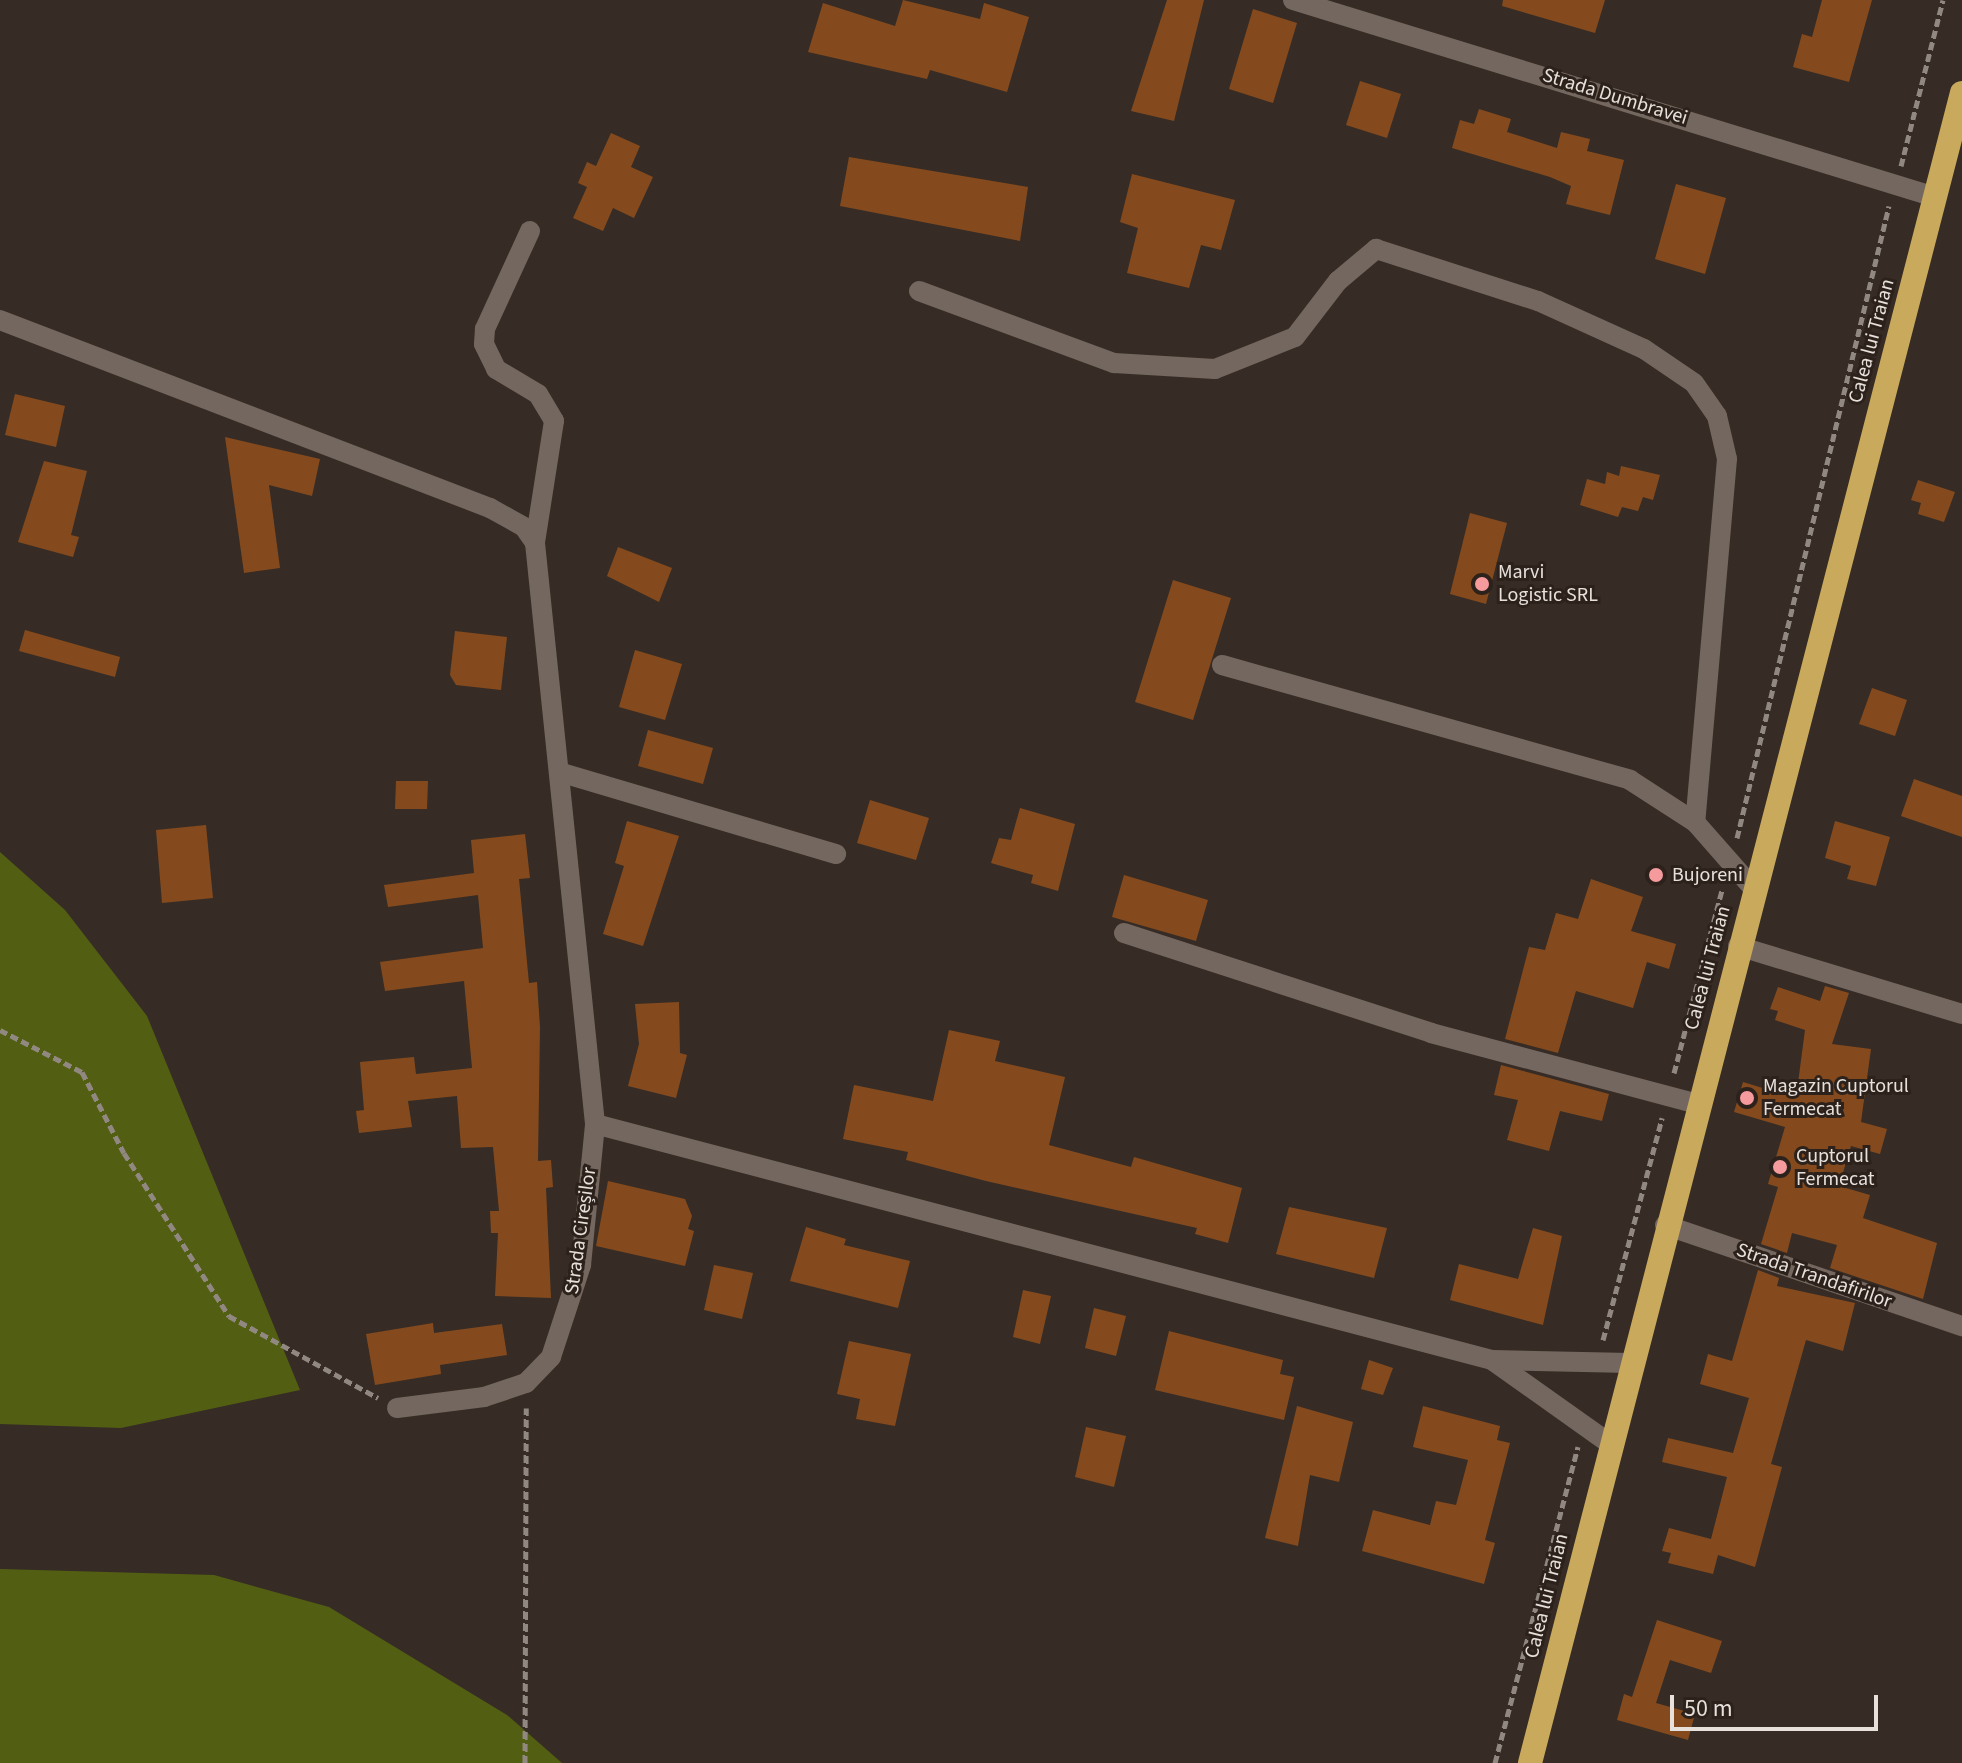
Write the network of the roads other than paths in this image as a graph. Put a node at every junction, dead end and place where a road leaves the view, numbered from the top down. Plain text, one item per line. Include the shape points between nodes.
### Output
1 (1293, 0) edge
2 (1962, 93) edge
3 (1935, 197) junction
4 (530, 231) dead end
5 (919, 291) dead end
6 (0, 320) edge
7 (535, 543) junction
8 (1222, 665) dead end
9 (559, 772) junction
10 (1695, 822) junction
11 (836, 854) dead end
12 (1753, 888) junction
13 (1124, 933) dead end
14 (1738, 946) junction
15 (1962, 1014) edge
16 (1697, 1104) junction
17 (595, 1124) junction
18 (1665, 1225) junction
19 (1962, 1326) edge
20 (1492, 1360) junction
21 (1630, 1363) junction
22 (397, 1408) road end
23 (1610, 1444) junction
24 (1530, 1763) edge

1 - 3 street, Strada Dumbravei
2 - 3 highway, Calea lui Traian
3 - 12 highway, Calea lui Traian
4 - 7 street, Strada Cireșilor via 485,329 484,344 496,369 538,394 554,421
5 - 10 street via 1114,363 1215,369 1295,337 1338,281 1376,249 1538,301 1644,349 1694,383 1717,416 1727,459
6 - 7 street via 490,508 524,527
7 - 9 street, Strada Cireșilor
8 - 10 street via 1598,766
9 - 11 street
9 - 17 street, Strada Cireșilor
10 - 12 street
12 - 14 highway, Calea lui Traian
13 - 16 street via 1431,1033
14 - 15 street
14 - 16 highway, Calea lui Traian
16 - 18 highway, Calea lui Traian
17 - 20 street
17 - 22 street, Strada Cireșilor via 581,1265 551,1357 526,1383 484,1397
18 - 19 street, Strada Trandafirilor
18 - 21 highway, Calea lui Traian
20 - 21 street
20 - 23 street
21 - 23 highway, Calea lui Traian
23 - 24 highway, Calea lui Traian

